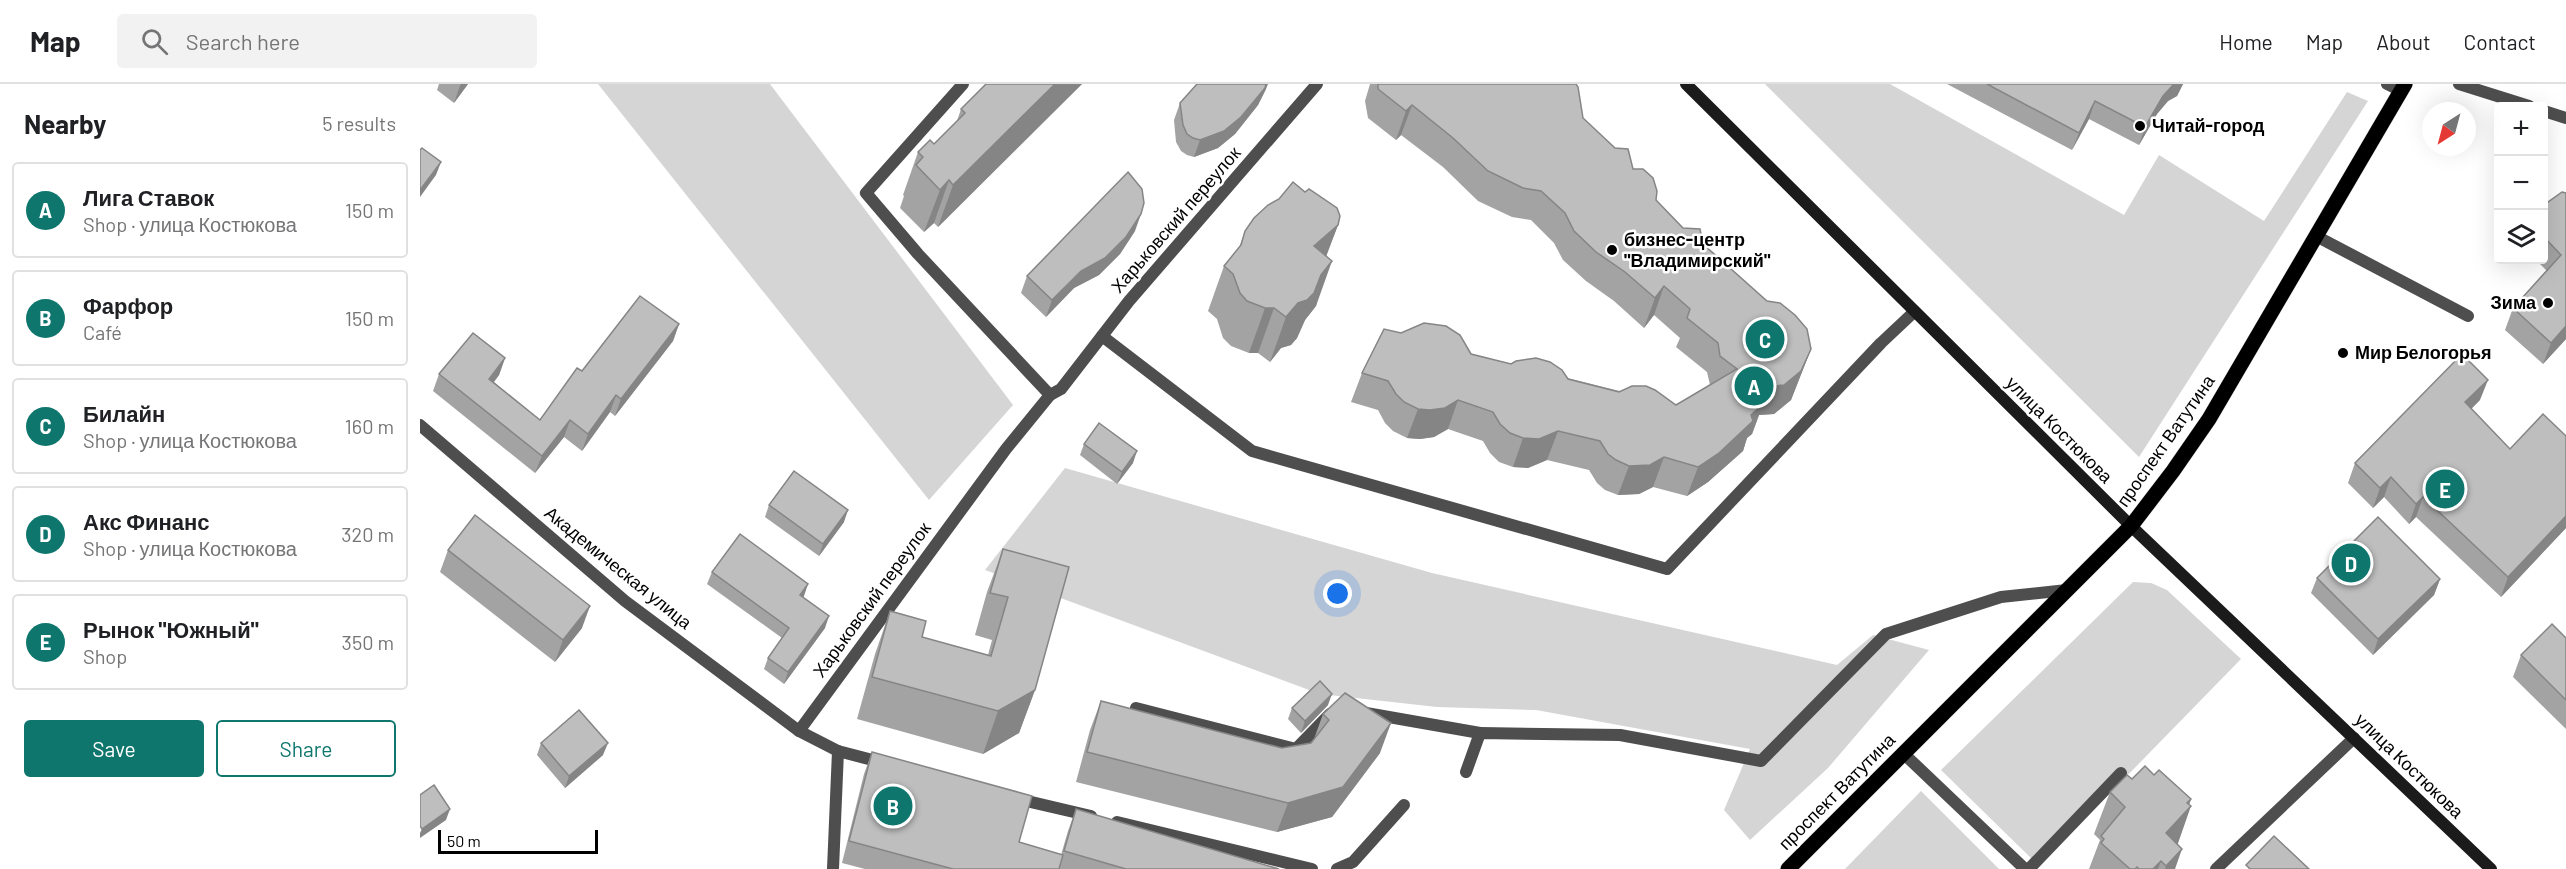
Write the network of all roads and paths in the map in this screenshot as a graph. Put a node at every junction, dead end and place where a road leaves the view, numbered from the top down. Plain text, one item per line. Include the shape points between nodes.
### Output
1 (963, 84) edge
2 (1317, 84) edge
3 (1686, 84) edge
4 (2459, 84) edge
5 (2398, 86) edge
6 (2516, 102) edge
7 (2548, 112) edge
8 (2566, 118) edge
9 (2316, 236) junction
10 (1914, 312) junction
11 (2469, 316) dead end
12 (1102, 336) junction
13 (1050, 395) junction
14 (420, 425) edge
15 (2131, 526) junction
16 (2067, 590) junction
17 (1136, 708) edge
18 (799, 731) junction
19 (1480, 734) junction
20 (2354, 738) junction
21 (838, 751) junction
22 (1903, 753) junction
23 (893, 766) edge
24 (1466, 772) dead end
25 (2121, 773) dead end
26 (1001, 794) edge
27 (1404, 805) dead end
28 (833, 869) edge
29 (1312, 869) edge
30 (1337, 869) edge
31 (1788, 869) edge
32 (2027, 869) edge
33 (2216, 869) edge
34 (2491, 869) edge

1 - 13 street via 866,193
2 - 12 street, Харьковский переулок
3 - 10 main road, улица Костюкова
4 - 6 street
5 - 9 main road, проспект Ватутина
7 - 8 street
9 - 11 street
9 - 15 main road, проспект Ватутина via 2209,419
10 - 12 street via 1667,568 1252,451
10 - 15 main road, улица Костюкова
12 - 13 street, Харьковский переулок via 1061,389
13 - 18 street, Харьковский переулок via 982,480
14 - 18 street, Академическая улица via 625,601
15 - 16 main road, проспект Ватутина
15 - 20 main road, улица Костюкова
16 - 19 street via 2001,597 1886,634 1761,761 1620,735
16 - 22 main road, проспект Ватутина
17 - 19 street via 1296,749 1343,709
18 - 21 street
19 - 24 street
20 - 33 street
20 - 34 main road, улица Костюкова
21 - 23 street
21 - 28 street
22 - 31 main road, проспект Ватутина
22 - 32 street
25 - 32 street
26 - 29 street
27 - 30 street via 1353,862

